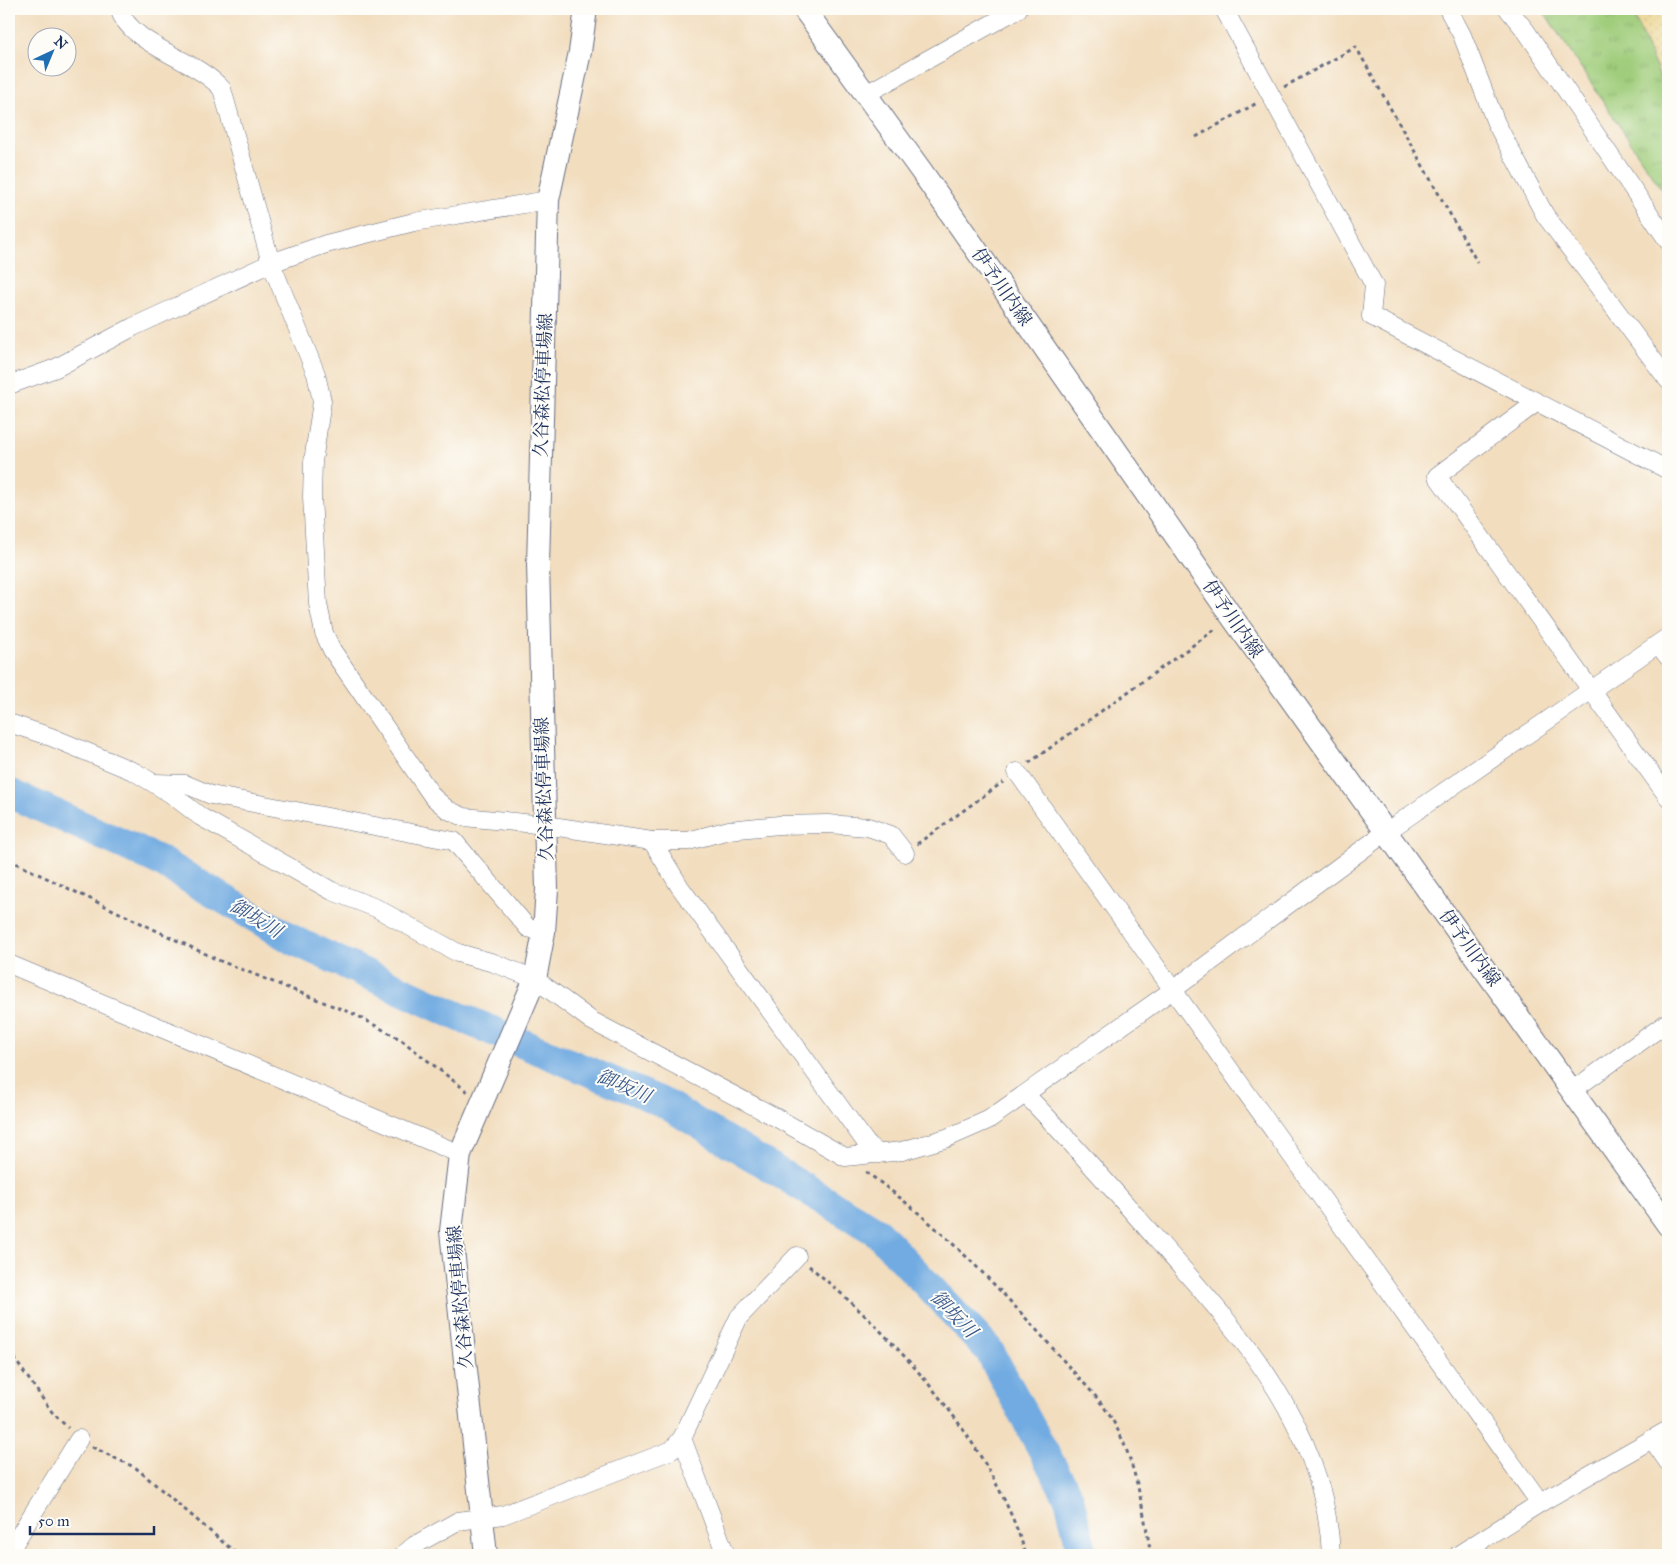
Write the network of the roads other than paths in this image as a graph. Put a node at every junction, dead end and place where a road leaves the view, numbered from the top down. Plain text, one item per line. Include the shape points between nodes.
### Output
1 (119, 9) edge
2 (586, 9) edge
3 (804, 9) edge
4 (1018, 9) edge
5 (1224, 9) edge
6 (1448, 9) edge
7 (1508, 9) edge
8 (866, 94) junction
9 (548, 200) junction
10 (1668, 241) edge
11 (271, 263) junction
12 (1668, 380) edge
13 (9, 385) edge
14 (1537, 402) junction
15 (1668, 470) edge
16 (1665, 646) edge
17 (1592, 690) junction
18 (9, 723) edge
19 (1017, 772) road end
20 (152, 782) junction
21 (1668, 796) edge
22 (545, 826) junction
23 (1386, 832) junction
24 (652, 841) junction
25 (905, 853) road end
26 (544, 932) junction
27 (9, 964) edge
28 (532, 985) junction
29 (1174, 989) junction
30 (1668, 1022) edge
31 (1573, 1090) junction
32 (1026, 1095) junction
33 (460, 1154) junction
34 (879, 1154) junction
35 (1668, 1225) edge
36 (797, 1256) road end
37 (1668, 1430) edge
38 (682, 1438) junction
39 (79, 1439) road end
40 (1652, 1439) junction
41 (1668, 1462) edge
42 (1540, 1503) junction
43 (483, 1517) junction
44 (9, 1552) edge
45 (403, 1555) edge
46 (486, 1555) edge
47 (726, 1555) edge
48 (1331, 1555) edge
49 (1458, 1555) edge

1 - 11 street via 122,18 136,33 212,77 222,89
2 - 9 main road, 久谷森松停車場線
3 - 8 main road, 伊予川内線
4 - 8 street
5 - 14 street via 1374,285 1371,316
6 - 12 street via 1462,35 1496,123 1545,215
7 - 10 street
8 - 23 main road, 伊予川内線
9 - 11 street via 414,222 326,244
9 - 22 main road, 久谷森松停車場線 via 538,566
11 - 13 street via 134,327 56,368
11 - 22 street via 316,374 322,401 313,462 312,497 318,604 324,633 332,650 433,797 448,810 464,817
14 - 15 street
14 - 17 street via 1437,476
16 - 17 street
17 - 21 street
17 - 23 street
18 - 20 street via 51,737
19 - 29 street
20 - 26 street via 185,784 211,795 454,841 528,928
20 - 28 street via 201,817 332,892 376,908 458,953 494,963
22 - 24 street
22 - 26 main road, 久谷森松停車場線 via 548,888
23 - 29 street
23 - 31 main road, 伊予川内線
24 - 25 street via 688,841 729,830 779,825 828,824 868,828 891,835
24 - 34 street via 697,911 867,1144
26 - 28 main road, 久谷森松停車場線
27 - 33 street
28 - 33 main road, 久谷森松停車場線
28 - 34 street via 592,1021 846,1157
29 - 32 street
29 - 42 street
30 - 31 street
31 - 35 main road, 伊予川内線
32 - 34 street via 988,1120 947,1138
32 - 48 street via 1193,1280 1266,1370 1314,1463 1330,1524
33 - 43 main road, 久谷森松停車場線 via 451,1231
36 - 38 street via 739,1317
37 - 40 street
38 - 43 street via 672,1450 502,1514
38 - 47 street
39 - 44 street
40 - 41 street
40 - 42 street
42 - 49 street
43 - 45 street via 458,1522
43 - 46 main road, 久谷森松停車場線

